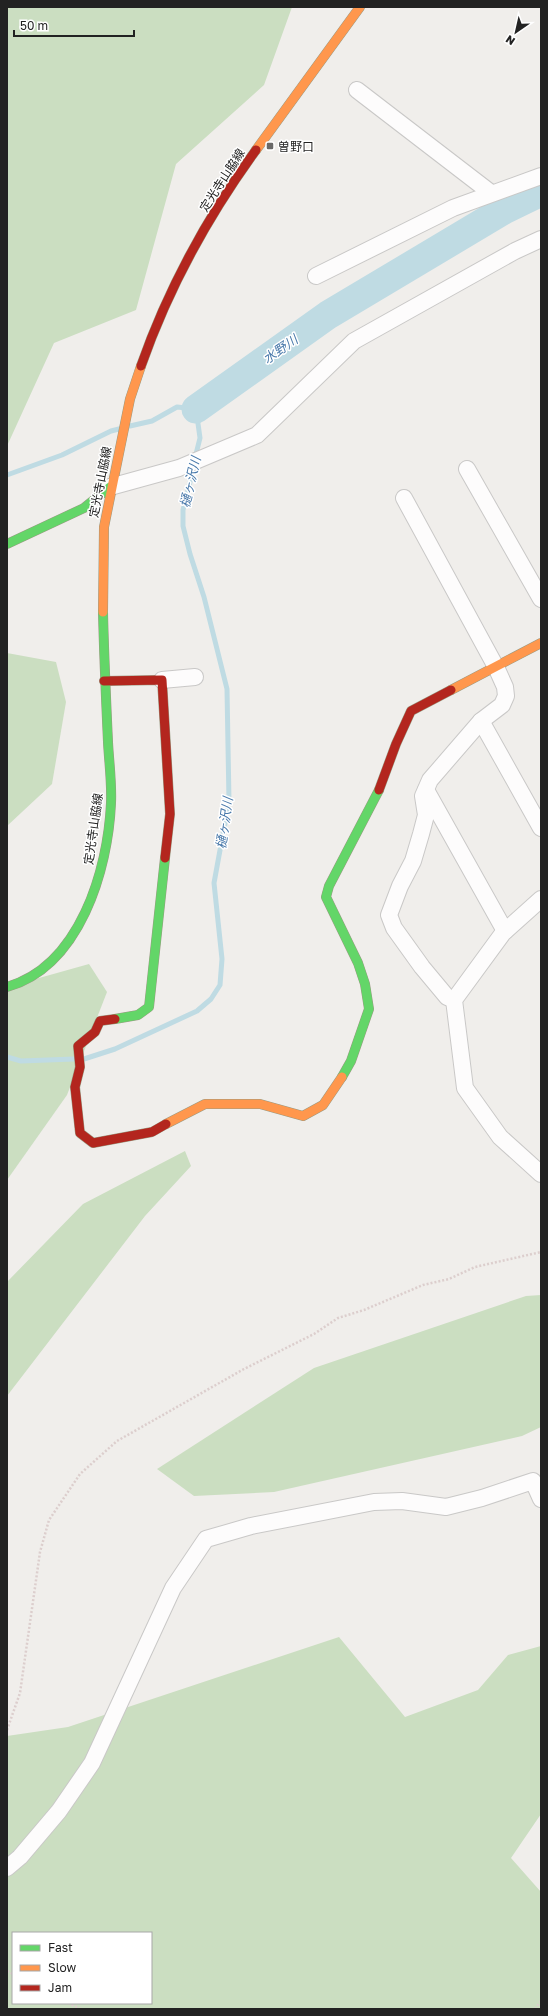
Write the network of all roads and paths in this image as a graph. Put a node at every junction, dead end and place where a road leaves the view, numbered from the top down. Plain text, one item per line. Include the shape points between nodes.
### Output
1 (360, 7) edge
2 (357, 90) dead end
3 (541, 176) edge
4 (491, 192) junction
5 (541, 239) edge
6 (316, 276) dead end
7 (467, 469) dead end
8 (110, 487) junction
9 (404, 498) dead end
10 (7, 544) edge
11 (541, 599) edge
12 (541, 643) edge
13 (496, 667) junction
14 (195, 677) dead end
15 (162, 680) junction
16 (104, 681) junction
17 (481, 721) junction
18 (426, 790) junction
19 (541, 828) edge
20 (541, 899) edge
21 (505, 931) junction
22 (7, 987) edge
23 (454, 1000) junction
24 (541, 1174) edge
25 (541, 1252) edge
26 (541, 1498) edge
27 (7, 1730) edge
28 (7, 1868) edge
29 (541, 2001) edge
30 (70, 2004) edge
31 (81, 2009) edge
32 (535, 2009) edge

1 - 8 street, 定光寺山脇線 via 246,164 209,222 168,297 130,399
2 - 4 street
3 - 4 street
4 - 6 street via 453,208
5 - 8 street via 354,341 257,435 179,468
7 - 11 street
8 - 10 street via 84,508
8 - 16 street, 定光寺山脇線 via 104,527
9 - 13 street
12 - 13 street
13 - 15 street via 411,712 381,786 329,886 326,897 358,963 369,1009 351,1061 323,1105 303,1116 260,1104 205,1104 152,1132 93,1143 80,1133 75,1087 80,1067 78,1046 95,1032 100,1021 138,1015 149,1006 170,814
13 - 17 street via 506,696 502,705
14 - 15 street
15 - 16 street
16 - 22 street, 定光寺山脇線 via 111,803 104,855 91,899 77,929 62,951 43,968
17 - 18 street via 449,755 430,780
17 - 19 street
18 - 21 street
18 - 23 street via 423,796 426,815 421,834 413,861 389,915 394,928 422,967 447,997
20 - 21 street
21 - 23 street
23 - 24 street via 465,1088 500,1136
25 - 27 path via 475,1267 449,1279 423,1285 338,1318 314,1334 244,1369 111,1445 80,1474 49,1520 40,1552 20,1693
26 - 28 street via 533,1481 446,1507 402,1501 374,1502 251,1526 206,1539 173,1588 92,1762 59,1811 20,1858
29 - 32 path
30 - 31 path

